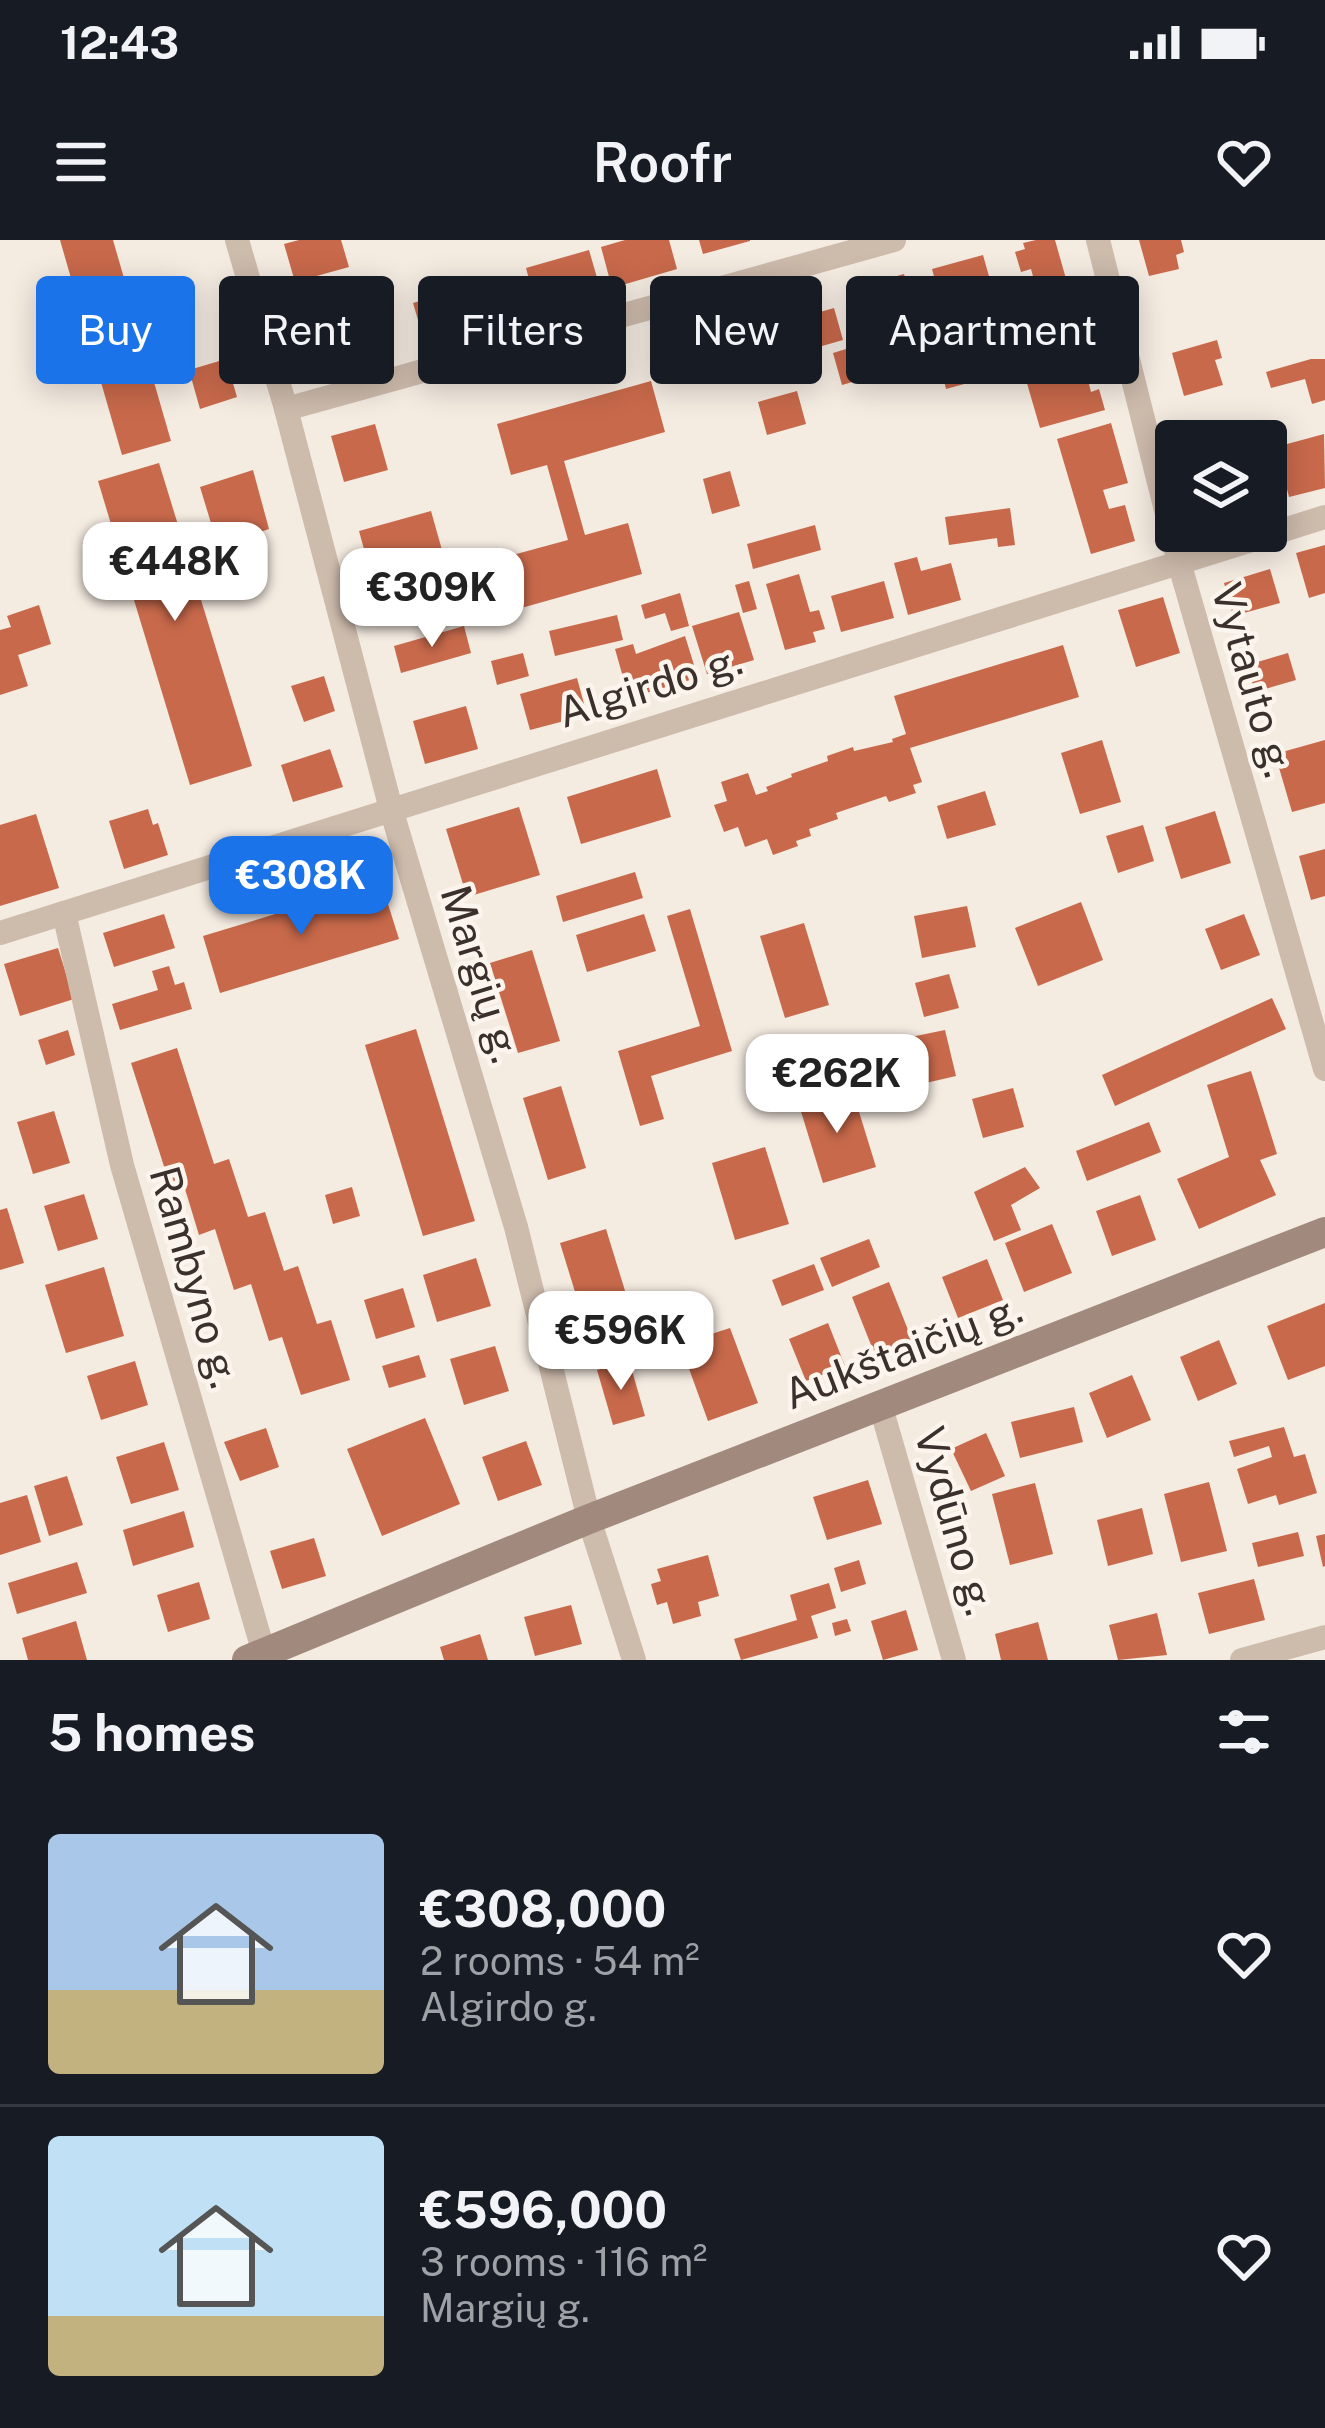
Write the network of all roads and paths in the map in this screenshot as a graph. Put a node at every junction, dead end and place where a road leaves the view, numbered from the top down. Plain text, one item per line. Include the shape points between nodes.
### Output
1 (237, 240) edge
2 (894, 240) edge
3 (1098, 240) edge
4 (286, 409) junction
5 (1325, 517) edge
6 (1179, 562) junction
7 (391, 809) junction
8 (64, 913) junction
9 (0, 933) edge
10 (1325, 1069) edge
11 (1325, 1232) edge
12 (880, 1404) junction
13 (589, 1519) junction
14 (1325, 1637) edge
15 (259, 1658) edge
16 (634, 1660) edge
17 (954, 1660) edge
18 (1242, 1660) edge

1 - 4 street, Margių g.
2 - 4 street
3 - 6 street, Vytauto g.
4 - 7 street, Margių g.
5 - 6 street, Algirdo g.
6 - 7 street, Algirdo g.
6 - 10 street, Vytauto g.
7 - 8 street, Algirdo g.
7 - 13 street, Margių g. via 516,1227
8 - 9 street, Algirdo g.
8 - 15 street, Rambyno g. via 122,1165
11 - 12 main road, Aukštaičių g.
12 - 13 main road, Aukštaičių g.
12 - 17 street, Vydūno g.
13 - 15 main road, Aukštaičių g.
13 - 16 street, Margių g.
14 - 18 street

